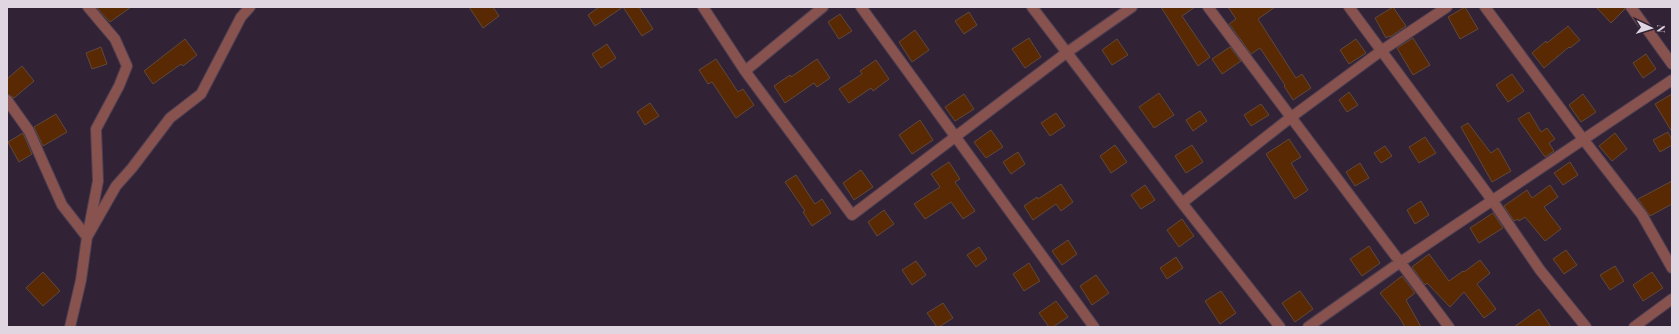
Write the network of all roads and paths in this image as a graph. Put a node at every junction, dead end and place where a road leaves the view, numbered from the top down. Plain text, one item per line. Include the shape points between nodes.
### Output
1 (88, 7) edge
2 (236, 7) edge
3 (250, 7) edge
4 (703, 7) edge
5 (823, 7) edge
6 (861, 7) edge
7 (1032, 7) edge
8 (1132, 7) edge
9 (1208, 7) edge
10 (1350, 7) edge
11 (1447, 7) edge
12 (1485, 7) edge
13 (1631, 7) edge
14 (241, 17) junction
15 (1381, 51) junction
16 (1066, 53) junction
17 (1672, 64) edge
18 (744, 71) junction
19 (1672, 80) edge
20 (7, 100) edge
21 (1290, 118) junction
22 (956, 136) junction
23 (1583, 139) junction
24 (1492, 200) junction
25 (1182, 203) junction
26 (87, 237) junction
27 (1400, 263) junction
28 (1672, 268) edge
29 (1672, 299) edge
30 (70, 327) edge
31 (1094, 327) edge
32 (1280, 327) edge
33 (1308, 327) edge
34 (1449, 327) edge
35 (1586, 327) edge
36 (1634, 327) edge

1 - 26 street via 115,39 127,66 96,128 98,181
2 - 14 street
3 - 14 street
4 - 18 street
5 - 18 street
6 - 22 street
7 - 16 street
8 - 16 street
9 - 21 street
10 - 15 street
11 - 15 street
12 - 23 street
13 - 17 street
14 - 26 street via 202,94 170,118 116,186
15 - 21 street
15 - 24 street
16 - 22 street
16 - 25 street
18 - 22 street via 852,215
19 - 23 street
20 - 26 street via 29,131 62,205
21 - 25 street
21 - 27 street
22 - 31 street
23 - 24 street
23 - 28 street via 1642,215
24 - 27 street
24 - 35 street via 1540,270
25 - 32 street
26 - 30 street via 81,280
27 - 33 street
27 - 34 street
29 - 36 street

